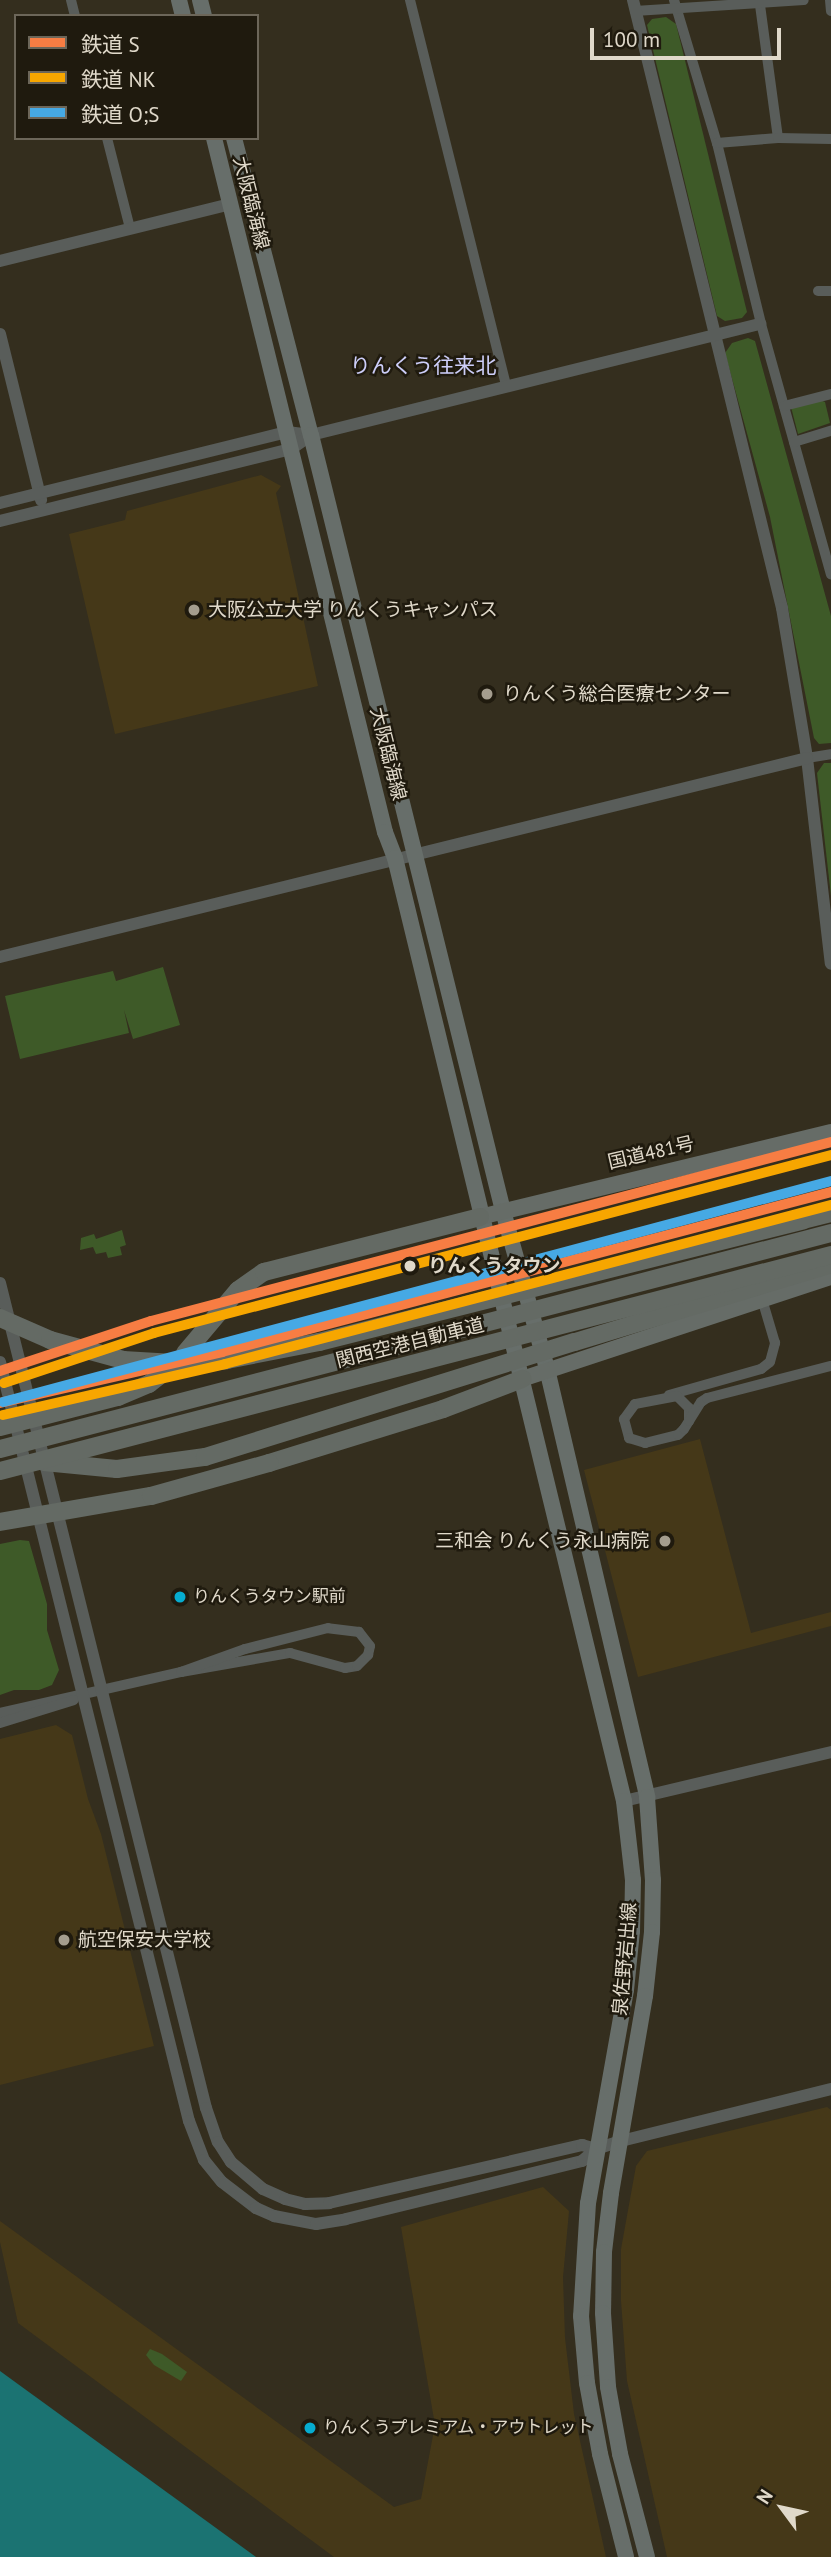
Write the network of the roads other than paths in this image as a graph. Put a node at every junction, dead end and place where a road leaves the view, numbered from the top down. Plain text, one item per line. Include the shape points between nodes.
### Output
1 (410, 0) edge
2 (804, 0) edge
3 (830, 0) edge
4 (714, 3) edge
5 (675, 4) edge
6 (761, 5) junction
7 (634, 6) edge
8 (831, 11) edge
9 (778, 138) junction
10 (831, 139) edge
11 (108, 140) edge
12 (214, 140) edge
13 (235, 140) edge
14 (717, 143) junction
15 (230, 204) junction
16 (130, 229) junction
17 (0, 261) edge
18 (818, 291) dead end
19 (831, 291) edge
20 (761, 324) junction
21 (0, 334) edge
22 (714, 335) junction
23 (506, 385) junction
24 (830, 398) edge
25 (784, 406) junction
26 (831, 431) edge
27 (287, 432) junction
28 (311, 435) junction
29 (794, 442) junction
30 (291, 449) junction
31 (40, 494) junction
32 (0, 503) edge
33 (44, 510) junction
34 (0, 521) edge
35 (831, 574) edge
36 (831, 754) edge
37 (807, 758) junction
38 (415, 854) junction
39 (395, 858) junction
40 (0, 957) edge
41 (831, 964) edge
42 (831, 1132) edge
43 (503, 1211) junction
44 (831, 1213) edge
45 (480, 1217) junction
46 (831, 1233) edge
47 (831, 1255) edge
48 (831, 1264) edge
49 (831, 1277) edge
50 (0, 1283) edge
51 (762, 1299) junction
52 (0, 1318) edge
53 (0, 1362) edge
54 (831, 1366) edge
55 (547, 1369) junction
56 (522, 1379) junction
57 (665, 1396) junction
58 (689, 1421) junction
59 (0, 1427) edge
60 (0, 1450) edge
61 (0, 1471) edge
62 (0, 1522) edge
63 (181, 1672) junction
64 (101, 1691) junction
65 (84, 1695) junction
66 (0, 1713) edge
67 (0, 1723) edge
68 (831, 1752) edge
69 (647, 1797) junction
70 (624, 1801) junction
71 (831, 2089) edge
72 (621, 2141) junction
73 (596, 2149) junction
74 (626, 2557) edge
75 (647, 2557) edge

1 - 23 street
2 - 6 street
3 - 8 street
4 - 5 street
4 - 6 street
5 - 7 street
5 - 14 street
6 - 9 street
7 - 22 street
9 - 10 street
9 - 14 street
11 - 16 street
12 - 15 main road, 大阪臨海線
13 - 28 main road, 大阪臨海線
14 - 20 street
15 - 16 street
15 - 27 main road, 大阪臨海線
16 - 17 street
18 - 19 street
20 - 22 street
20 - 25 street
21 - 31 street
22 - 23 street
22 - 37 street via 782,608
23 - 28 street
24 - 25 street
25 - 29 street
26 - 29 street
27 - 28 street
27 - 30 main road, 大阪臨海線
27 - 31 street
28 - 30 street
28 - 38 main road, 大阪臨海線
29 - 35 street
30 - 33 street
30 - 39 main road, 大阪臨海線
31 - 32 street
31 - 33 street
33 - 34 street
36 - 37 street
37 - 38 street
37 - 41 street
38 - 39 street
38 - 43 main road, 大阪臨海線
39 - 40 street
39 - 45 main road, 大阪臨海線
42 - 43 highway, 国道481号
43 - 45 highway, 国道481号
43 - 55 main road, 大阪臨海線
44 - 52 highway, bridge via 319,1342 227,1360 191,1364 123,1360 50,1340
45 - 56 main road, 大阪臨海線
45 - 59 highway, bridge via 264,1272 238,1290 185,1353 149,1384 118,1397
46 - 60 highway, 関西空港自動車道, bridge
47 - 61 highway, 関西空港自動車道, bridge
48 - 60 highway, bridge via 205,1457 146,1467 97,1468 57,1465
49 - 51 highway
50 - 64 street
51 - 55 highway
51 - 57 street via 775,1343 770,1362 761,1369
53 - 65 street
54 - 58 street via 707,1398
55 - 56 highway
55 - 69 main road, 泉佐野岩出線
56 - 62 highway, bridge via 443,1409 151,1496
56 - 70 main road, 泉佐野岩出線
57 - 58 street via 683,1401 689,1408
57 - 58 street via 628,1410 624,1419 629,1438 645,1443 678,1435
63 - 63 street via 245,1649 328,1628 359,1632 370,1646 357,1666 345,1668 290,1653
63 - 64 street
64 - 65 street
64 - 73 street via 206,2108 218,2142 246,2178 285,2199 328,2203 582,2145
65 - 66 street
65 - 67 street via 63,1706
65 - 73 street via 189,2121 204,2160 222,2182 256,2208 316,2224 582,2161
68 - 69 street
69 - 70 street
69 - 72 main road, 泉佐野岩出線 via 652,1932
70 - 73 main road, 泉佐野岩出線 via 633,1880 632,1931 626,1990
71 - 72 street
72 - 73 street
72 - 75 main road, 泉佐野岩出線 via 604,2252 603,2313 608,2387 620,2454
73 - 74 main road, 泉佐野岩出線 via 583,2252 581,2316 600,2454

